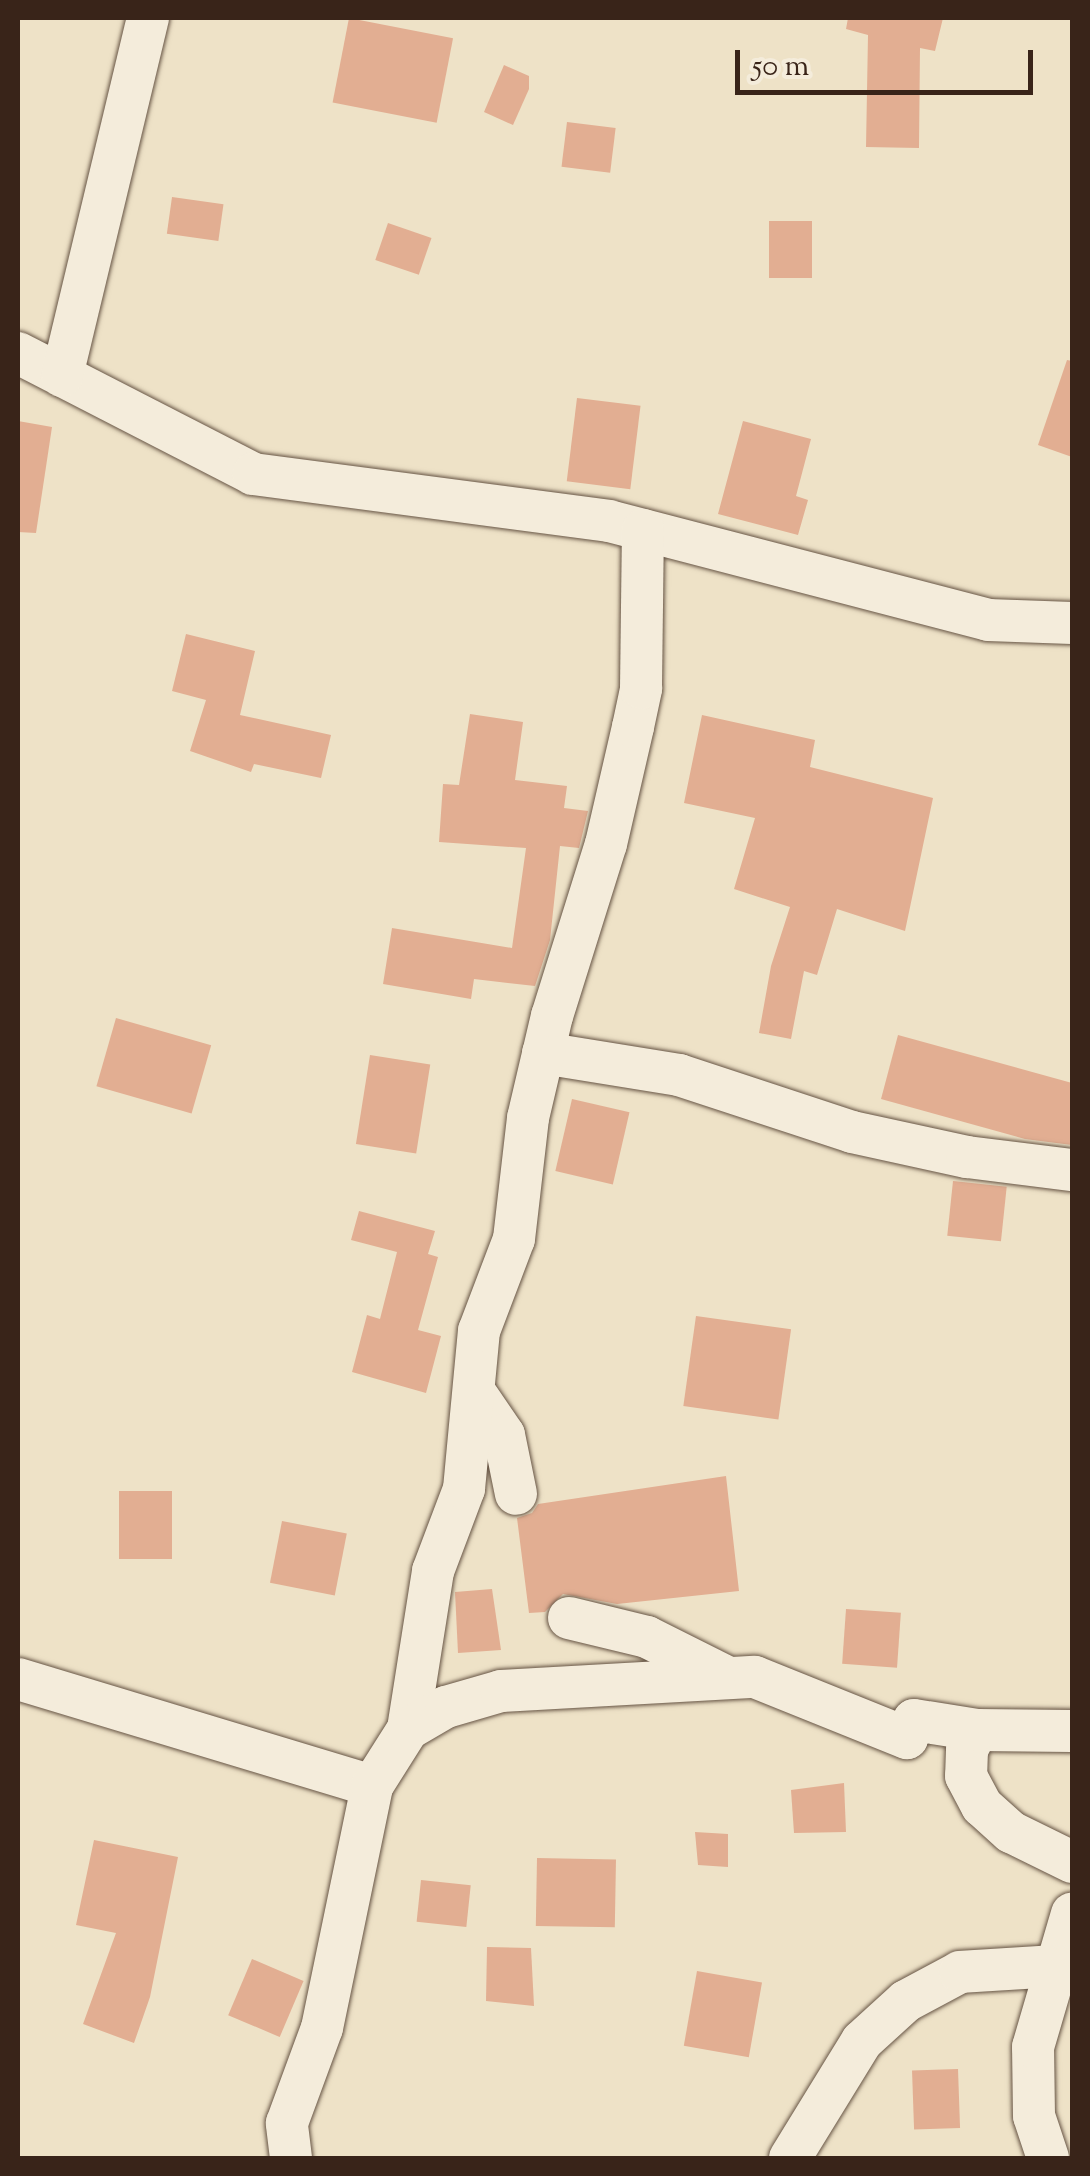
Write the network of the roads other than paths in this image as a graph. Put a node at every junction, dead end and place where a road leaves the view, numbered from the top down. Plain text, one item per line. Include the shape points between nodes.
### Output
1 (148, 18) edge
2 (18, 353) edge
3 (62, 376) junction
4 (643, 530) junction
5 (1072, 623) edge
6 (543, 1053) junction
7 (1072, 1170) edge
8 (474, 1390) junction
9 (516, 1494) dead end
10 (569, 1618) dead end
11 (730, 1678) junction
12 (18, 1679) edge
13 (408, 1729) junction
14 (977, 1730) junction
15 (1072, 1731) edge
16 (372, 1786) junction
17 (1072, 1862) edge
18 (1072, 1914) edge
19 (1055, 1966) junction
20 (292, 2158) edge
21 (790, 2158) edge
22 (1048, 2158) edge

1 - 3 street
2 - 3 street
3 - 4 street via 252,474
4 - 5 street via 988,620
4 - 6 street via 641,688 634,728
6 - 7 street via 679,1076 890,1140
6 - 8 street via 514,1239 479,1331
8 - 9 street via 504,1435
8 - 13 street via 464,1489 433,1571
10 - 11 street via 647,1637
11 - 13 street via 501,1691 446,1707
11 - 14 street via 755,1677 907,1738 914,1720
12 - 16 street
13 - 16 street
14 - 15 street
14 - 17 street via 967,1750 966,1776 982,1806 1011,1832
16 - 20 street via 322,2028 287,2123
18 - 19 street
19 - 21 street via 960,1972 906,2001 862,2041
19 - 22 street via 1033,2047 1034,2116

